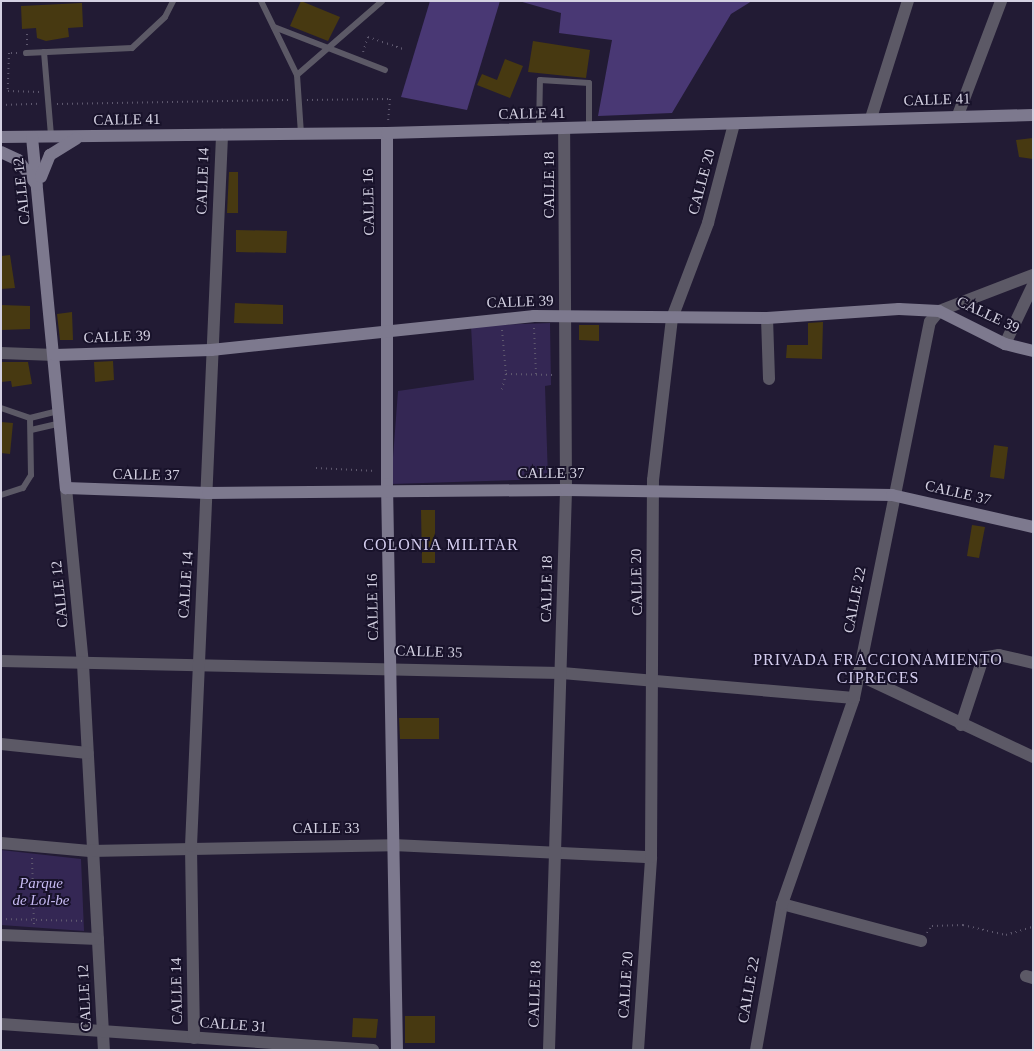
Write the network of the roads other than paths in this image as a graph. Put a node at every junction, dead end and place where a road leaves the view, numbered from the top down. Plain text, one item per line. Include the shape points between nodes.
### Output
1 (172, 1) edge
2 (261, 1) edge
3 (382, 1) edge
4 (908, 1) edge
5 (1001, 1) edge
6 (274, 27) junction
7 (326, 48) junction
8 (44, 52) junction
9 (26, 53) road end
10 (385, 70) dead end
11 (298, 75) junction
12 (958, 115) junction
13 (1033, 115) edge
14 (871, 118) junction
15 (734, 124) junction
16 (589, 128) junction
17 (564, 129) junction
18 (538, 130) junction
19 (301, 133) junction
20 (387, 133) junction
21 (222, 135) junction
22 (51, 136) junction
23 (90, 136) junction
24 (1, 137) edge
25 (32, 137) junction
26 (1, 152) edge
27 (38, 189) junction
28 (1033, 275) edge
29 (1033, 285) edge
30 (939, 311) junction
31 (567, 316) junction
32 (672, 318) junction
33 (767, 318) junction
34 (388, 328) junction
35 (1005, 344) junction
36 (211, 350) junction
37 (1033, 351) edge
38 (1, 353) edge
39 (55, 355) junction
40 (769, 378) dead end
41 (1, 408) edge
42 (60, 417) junction
43 (30, 418) junction
44 (31, 430) junction
45 (66, 488) junction
46 (387, 490) junction
47 (566, 490) junction
48 (208, 493) junction
49 (654, 493) junction
50 (892, 495) junction
51 (1, 496) edge
52 (1033, 527) edge
53 (1, 661) edge
54 (1033, 663) edge
55 (84, 664) junction
56 (197, 668) junction
57 (390, 668) junction
58 (562, 673) junction
59 (857, 674) junction
60 (654, 680) junction
61 (854, 698) junction
62 (961, 725) junction
63 (1, 744) edge
64 (88, 753) junction
65 (1033, 758) edge
66 (1, 842) edge
67 (393, 845) junction
68 (191, 846) junction
69 (90, 851) junction
70 (556, 852) junction
71 (650, 857) junction
72 (782, 904) junction
73 (1, 935) edge
74 (98, 939) junction
75 (921, 941) road end
76 (1, 1024) edge
77 (104, 1032) junction
78 (194, 1038) junction
79 (324, 1049) edge
80 (104, 1050) edge
81 (374, 1050) edge
82 (397, 1050) edge
83 (549, 1050) edge
84 (638, 1050) edge
85 (756, 1050) edge

1 - 8 lane via 165,18 132,48
2 - 6 lane
3 - 7 lane
4 - 14 street
5 - 12 street
6 - 7 lane
6 - 11 lane
7 - 10 lane
7 - 11 lane
8 - 9 lane
8 - 22 lane
11 - 19 lane
12 - 13 main road, CALLE 41
12 - 14 main road, CALLE 41
14 - 15 main road, CALLE 41
15 - 16 main road, CALLE 41
15 - 32 street, CALLE 20 via 708,223
16 - 17 main road, CALLE 41
16 - 18 lane via 590,83 540,80
17 - 18 main road, CALLE 41
17 - 31 street, CALLE 18
18 - 20 main road, CALLE 41
19 - 20 main road, CALLE 41
19 - 21 main road, CALLE 41
20 - 34 main road, CALLE 16
21 - 23 main road, CALLE 41
21 - 36 street, CALLE 14
22 - 23 main road, CALLE 41
22 - 25 main road, CALLE 41
23 - 27 main road via 64,143 50,155
24 - 25 main road, CALLE 41
25 - 27 main road, CALLE 12
26 - 27 main road via 25,167
27 - 39 main road, CALLE 12
28 - 30 street
29 - 35 street
30 - 33 main road, CALLE 39
30 - 35 main road, CALLE 39
30 - 50 street, CALLE 22 via 930,322
31 - 32 main road, CALLE 39
31 - 34 main road, CALLE 39
31 - 47 street, CALLE 18
32 - 33 main road, CALLE 39
32 - 49 street, CALLE 20
33 - 40 street
34 - 36 main road, CALLE 39
34 - 46 main road, CALLE 16
35 - 37 main road, CALLE 39
36 - 39 main road, CALLE 39
36 - 48 street, CALLE 14
38 - 39 street, CALLE 39
39 - 42 main road, CALLE 12
41 - 43 lane
42 - 43 lane
42 - 44 lane
42 - 45 main road, CALLE 12
43 - 44 lane
44 - 51 lane via 31,475 23,488
45 - 48 main road, CALLE 37
45 - 55 street, CALLE 12
46 - 47 main road, CALLE 37
46 - 48 main road, CALLE 37
46 - 57 main road, CALLE 16
47 - 49 main road, CALLE 37
47 - 58 street, CALLE 18
48 - 56 street, CALLE 14
49 - 50 main road, CALLE 37
49 - 60 street, CALLE 20
50 - 52 main road, CALLE 37
50 - 59 street, CALLE 22
53 - 55 street, CALLE 35
54 - 62 street via 999,655 983,658
55 - 56 street, CALLE 35
55 - 64 street, CALLE 12
56 - 57 street, CALLE 35
56 - 68 street, CALLE 14
57 - 58 street, CALLE 35
57 - 67 main road, CALLE 16
58 - 60 street, CALLE 35
58 - 70 street, CALLE 18
59 - 61 street, CALLE 22
59 - 62 street
60 - 61 street, CALLE 35
60 - 71 street, CALLE 20
61 - 72 street, CALLE 22
62 - 65 street
63 - 64 street
64 - 69 street, CALLE 12
66 - 69 street, CALLE 33
67 - 68 street, CALLE 33
67 - 70 street, CALLE 33
67 - 82 main road, CALLE 16
68 - 69 street, CALLE 33
68 - 78 street, CALLE 14
69 - 74 street, CALLE 12
70 - 71 street, CALLE 33
70 - 83 street, CALLE 18
71 - 84 street, CALLE 20
72 - 75 street
72 - 85 street, CALLE 22
73 - 74 street
74 - 77 street, CALLE 12
76 - 77 street, CALLE 31
77 - 78 street, CALLE 31
77 - 80 street, CALLE 12
78 - 79 street, CALLE 31
79 - 81 street, CALLE 31

